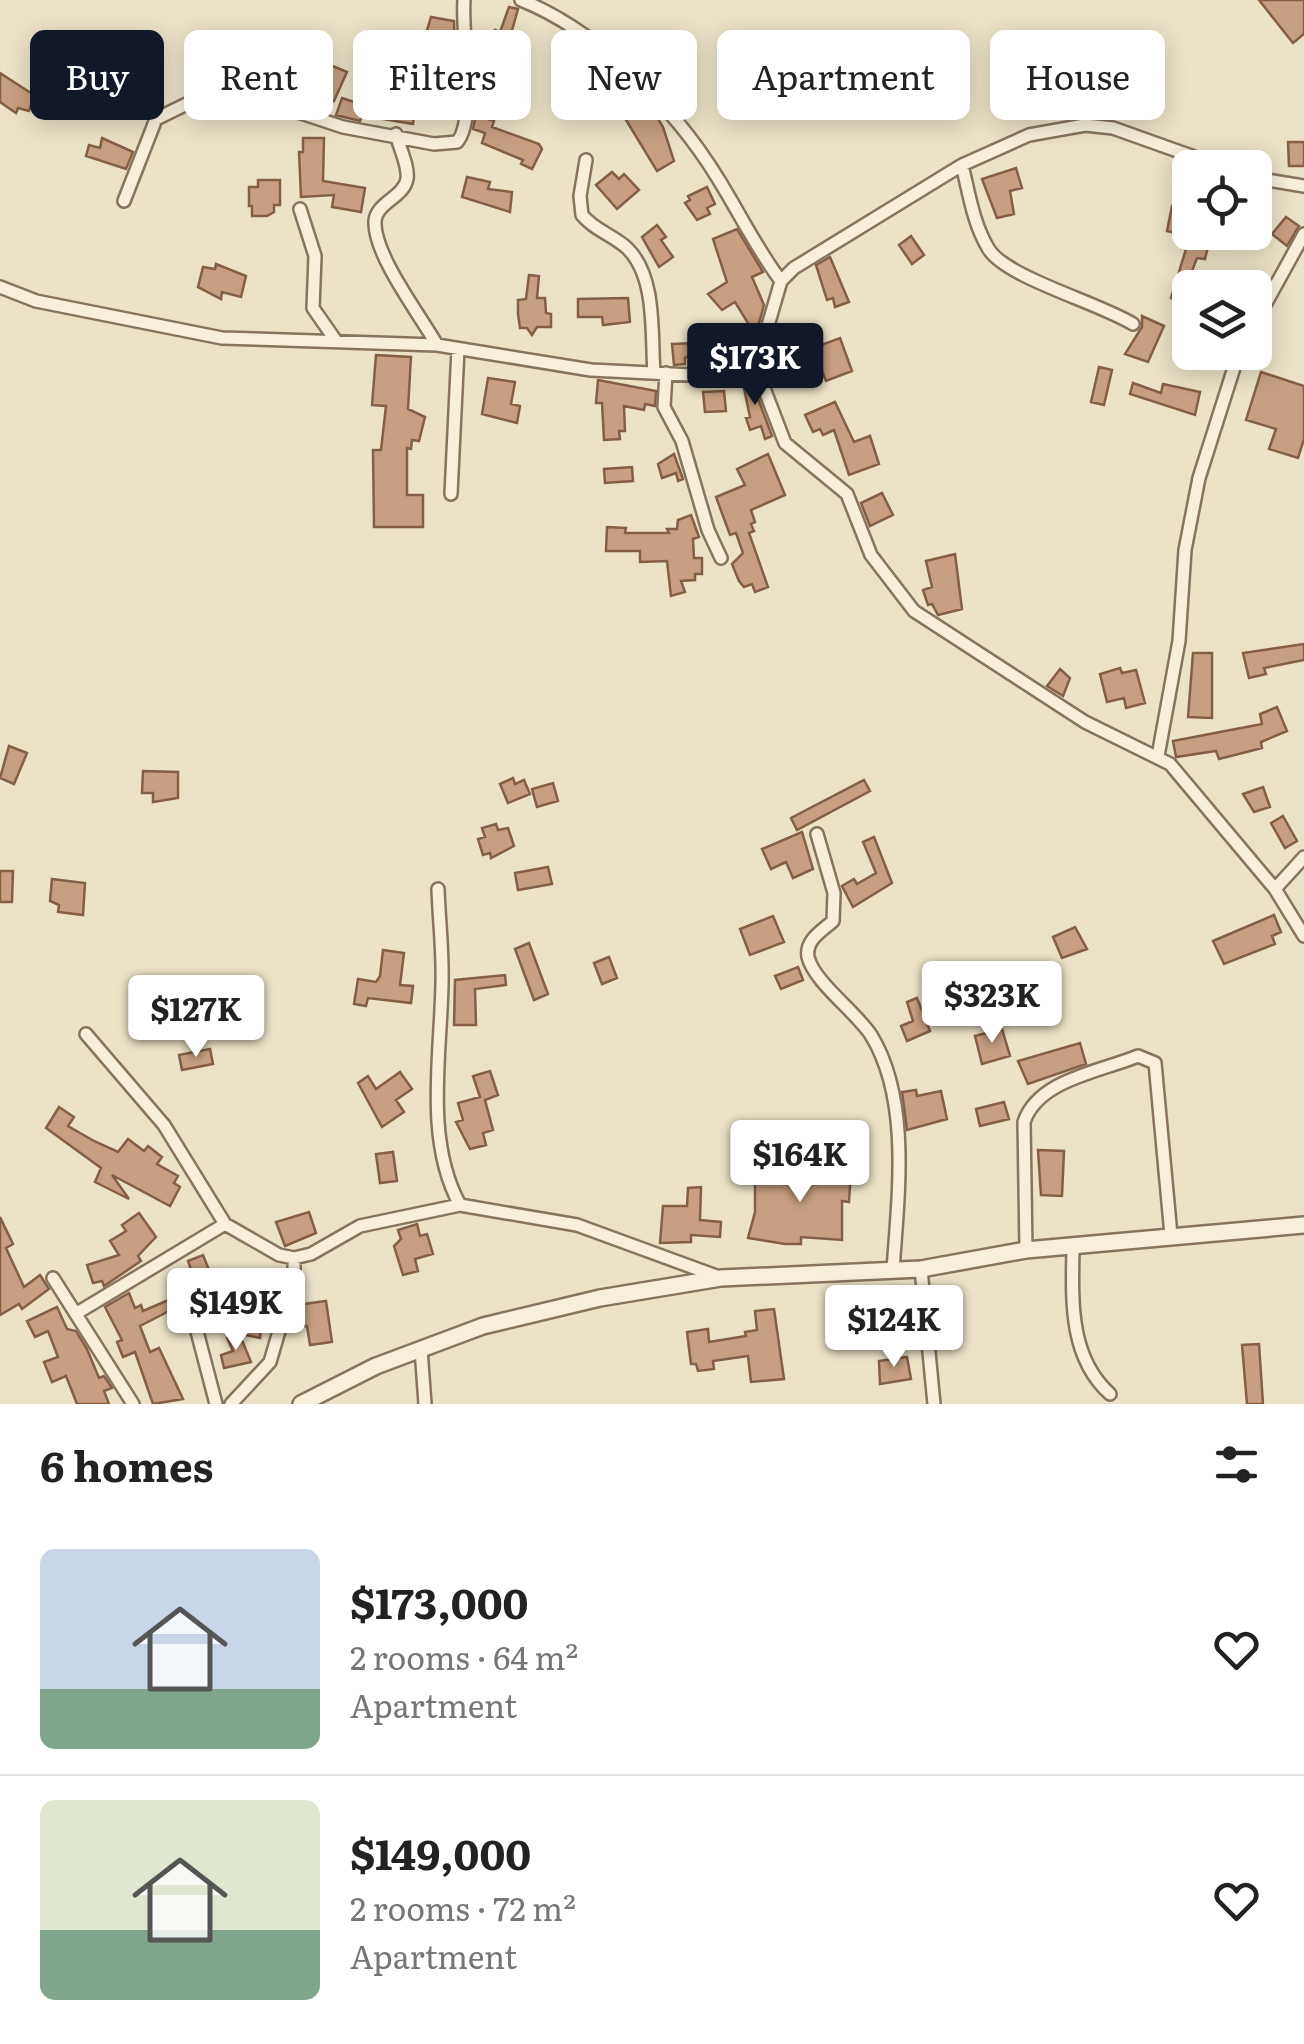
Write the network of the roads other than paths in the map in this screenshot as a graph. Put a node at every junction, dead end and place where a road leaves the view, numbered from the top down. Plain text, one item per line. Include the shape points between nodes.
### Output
1 (464, 0) edge
2 (521, 0) edge
3 (396, 134) junction
4 (1179, 150) edge
5 (586, 160) dead end
6 (962, 165) junction
7 (1272, 181) edge
8 (1304, 186) edge
9 (124, 201) dead end
10 (300, 209) dead end
11 (1304, 234) edge
12 (781, 281) junction
13 (0, 287) edge
14 (1272, 292) edge
15 (1133, 324) dead end
16 (336, 341) junction
17 (436, 345) junction
18 (458, 350) junction
19 (751, 354) junction
20 (1233, 370) edge
21 (660, 373) junction
22 (451, 494) dead end
23 (721, 558) dead end
24 (1158, 756) junction
25 (817, 834) dead end
26 (1304, 857) edge
27 (438, 889) dead end
28 (1276, 889) junction
29 (1304, 936) edge
30 (86, 1034) dead end
31 (460, 1206) junction
32 (225, 1224) junction
33 (1304, 1225) edge
34 (1171, 1234) junction
35 (1074, 1248) junction
36 (1026, 1250) junction
37 (294, 1258) junction
38 (921, 1269) junction
39 (893, 1270) junction
40 (53, 1278) dead end
41 (720, 1278) junction
42 (78, 1313) junction
43 (194, 1320) dead end
44 (421, 1349) junction
45 (1110, 1394) dead end
46 (133, 1404) edge
47 (214, 1404) edge
48 (231, 1404) edge
49 (301, 1404) edge
50 (425, 1404) edge
51 (934, 1404) edge

1 - 3 street via 464,134 448,144
2 - 12 street via 588,39 649,90 716,175
3 - 9 street via 343,128 238,92 203,96 156,119
3 - 17 street via 406,184 374,224
4 - 6 street via 1132,132 1085,125 1028,135
5 - 21 street via 582,215 638,261
6 - 12 street via 816,251
6 - 15 street via 976,220 995,258
7 - 8 street
10 - 16 street via 315,256 313,308
11 - 14 street
12 - 19 street via 767,329
13 - 16 street via 36,301 222,338
16 - 17 street
17 - 18 street
18 - 21 street
18 - 22 street
19 - 21 street via 711,376
19 - 24 street via 785,444 847,494 871,555 914,611 1085,722
20 - 24 street via 1198,478
21 - 23 street via 664,407
24 - 28 street
25 - 39 street via 834,893 833,921 807,953 868,1030 892,1082 898,1192
26 - 28 street
27 - 31 street via 438,1105 445,1170
28 - 29 street
30 - 32 street via 164,1125
31 - 37 street via 360,1226
31 - 41 street via 577,1225
32 - 37 street
32 - 42 street
33 - 34 street
34 - 35 street
34 - 36 street via 1159,1079 1154,1062 1138,1056 1046,1090 1030,1104 1024,1122
35 - 36 street
35 - 45 street via 1074,1318 1082,1355 1090,1376
36 - 38 street
37 - 48 street via 270,1362
38 - 39 street
38 - 51 street
39 - 41 street
40 - 42 street
41 - 44 street via 600,1298 483,1326
42 - 46 street
43 - 47 street
44 - 49 street
44 - 50 street

